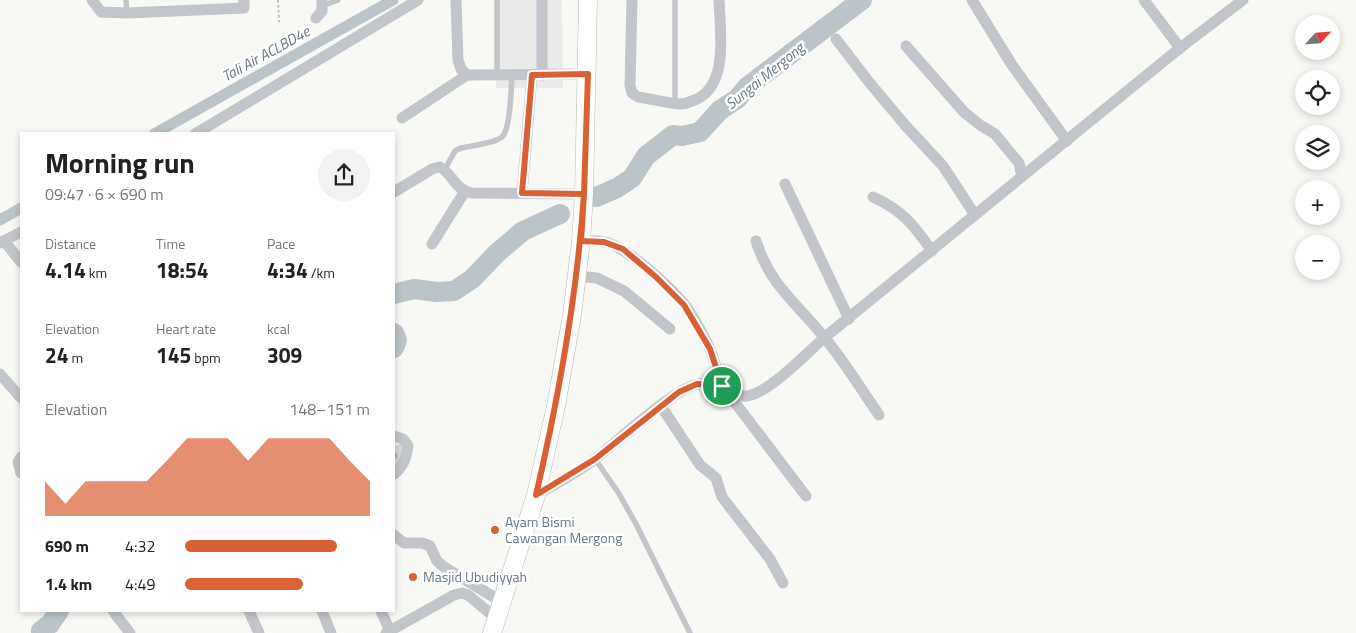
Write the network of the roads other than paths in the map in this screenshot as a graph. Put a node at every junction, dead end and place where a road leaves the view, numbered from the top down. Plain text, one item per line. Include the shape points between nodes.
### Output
1 (92, 0) edge
2 (126, 0) edge
3 (244, 0) edge
4 (338, 0) edge
5 (418, 0) edge
6 (456, 0) edge
7 (497, 0) edge
8 (542, 0) edge
9 (588, 0) edge
10 (632, 0) edge
11 (675, 0) edge
12 (719, 0) edge
13 (972, 0) edge
14 (1144, 0) edge
15 (1221, 0) edge
16 (1243, 0) edge
17 (322, 3) edge
18 (164, 6) edge
19 (1228, 10) junction
20 (127, 13) junction
21 (316, 18) dead end
22 (836, 39) dead end
23 (906, 46) dead end
24 (1180, 48) junction
25 (588, 74) junction
26 (467, 75) junction
27 (496, 75) junction
28 (512, 75) junction
29 (537, 75) junction
30 (675, 102) junction
31 (402, 118) dead end
32 (198, 132) edge
33 (1067, 141) junction
34 (445, 169) junction
35 (1022, 176) junction
36 (785, 184) dead end
37 (395, 191) edge
38 (465, 191) junction
39 (522, 193) junction
40 (584, 194) junction
41 (873, 197) dead end
42 (975, 215) junction
43 (20, 233) edge
44 (581, 241) junction
45 (756, 241) dead end
46 (2, 242) edge
47 (432, 244) dead end
48 (932, 251) junction
49 (20, 261) edge
50 (577, 276) junction
51 (848, 319) junction
52 (670, 329) dead end
53 (825, 337) junction
54 (0, 374) edge
55 (705, 384) junction
56 (722, 386) junction
57 (20, 397) edge
58 (661, 406) junction
59 (879, 415) dead end
60 (395, 436) edge
61 (595, 459) junction
62 (395, 473) edge
63 (536, 495) junction
64 (806, 496) dead end
65 (395, 536) edge
66 (783, 583) dead end
67 (502, 602) junction
68 (114, 612) edge
69 (249, 612) edge
70 (322, 612) edge
71 (381, 612) edge
72 (494, 626) edge
73 (388, 632) edge
74 (130, 633) edge
75 (259, 633) edge
76 (331, 633) edge
77 (690, 633) edge

1 - 20 street via 101,12
2 - 20 lane
3 - 18 street via 244,8
4 - 17 lane
5 - 32 street
6 - 26 street via 458,60 460,69
7 - 27 lane
8 - 29 street
9 - 25 main road
10 - 30 street via 632,92 638,97
11 - 30 lane
12 - 30 street via 721,51 717,76 701,99 681,104
13 - 33 street via 1012,64
14 - 24 street
15 - 19 street
16 - 19 street
17 - 21 street via 322,11
18 - 20 street
19 - 24 street
22 - 42 street via 875,90 943,166
23 - 35 street via 964,112 995,134 1019,163
24 - 33 street
25 - 29 street
25 - 40 main road
26 - 27 street
26 - 31 street
27 - 28 street
28 - 29 street
28 - 34 lane via 504,136 455,151
29 - 39 street
33 - 35 street
34 - 37 street via 432,170
34 - 38 street via 456,185
35 - 42 street
36 - 51 street
38 - 39 street
38 - 47 street
39 - 40 street
40 - 44 main road
41 - 48 street via 891,205 907,218
42 - 48 street
43 - 46 street
44 - 50 main road
44 - 56 street via 604,242 623,249 684,305 710,349
45 - 53 street via 761,257 783,293
46 - 49 street
48 - 51 street
50 - 52 street via 597,278 624,291
50 - 63 main road via 556,406
51 - 53 street
53 - 56 street via 768,387 754,394 738,396
53 - 59 street
54 - 57 street
55 - 56 street
55 - 58 street via 679,392
55 - 64 street via 730,396
58 - 61 street
58 - 66 street via 700,466 716,478 722,497 766,552
60 - 62 street via 408,446 402,467
61 - 63 street
61 - 77 lane via 636,524
63 - 67 main road
65 - 67 street via 404,543 430,546 444,567
67 - 72 main road
68 - 74 street
69 - 75 street
70 - 76 street
71 - 73 street
72 - 73 street via 462,593

